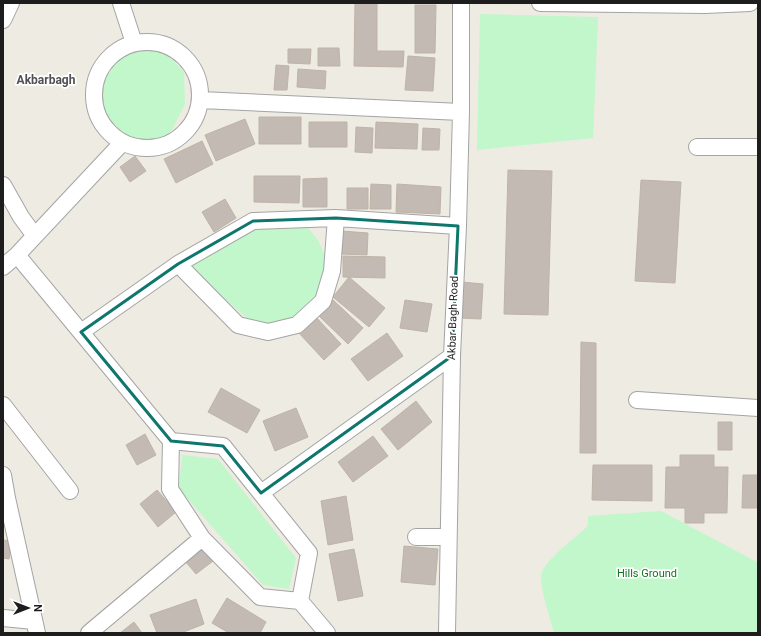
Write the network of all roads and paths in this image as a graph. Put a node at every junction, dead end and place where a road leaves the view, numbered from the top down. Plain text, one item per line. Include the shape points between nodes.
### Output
1 (11, 3) edge
2 (121, 3) edge
3 (461, 3) edge
4 (540, 3) edge
5 (750, 3) edge
6 (600, 4) edge
7 (705, 4) edge
8 (3, 20) edge
9 (134, 43) junction
10 (200, 100) junction
11 (461, 112) junction
12 (122, 143) junction
13 (758, 146) edge
14 (697, 148) dead end
15 (3, 185) edge
16 (336, 218) junction
17 (458, 226) junction
18 (35, 236) junction
19 (17, 254) junction
20 (178, 264) junction
21 (3, 267) edge
22 (81, 332) junction
23 (452, 356) junction
24 (637, 400) dead end
25 (3, 405) edge
26 (758, 408) edge
27 (171, 441) junction
28 (3, 475) edge
29 (70, 491) dead end
30 (261, 493) junction
31 (5, 498) edge
32 (416, 537) dead end
33 (448, 537) junction
34 (202, 538) junction
35 (300, 601) junction
36 (3, 618) edge
37 (35, 627) edge
38 (89, 633) edge
39 (327, 633) edge
40 (447, 633) edge

1 - 8 street
2 - 9 street
3 - 11 street, Akbar Bagh Road
4 - 6 street
5 - 7 street
6 - 7 street
9 - 10 street via 153,42 179,52 192,66 199,83
9 - 12 street via 111,56 99,70 93,93 96,112 108,131
10 - 11 street
10 - 12 street via 195,118 180,137 163,146 152,148
11 - 17 street, Akbar Bagh Road
12 - 18 street
13 - 14 street
15 - 18 street
16 - 17 street
16 - 20 street via 253,221
16 - 20 street via 332,270 323,301 297,325 268,332 238,325
17 - 23 street, Akbar Bagh Road
18 - 19 street
19 - 21 street
19 - 22 street
20 - 22 street
22 - 27 street
23 - 30 street
23 - 33 street, Akbar Bagh Road
24 - 26 street
25 - 29 street
27 - 30 street via 223,446
27 - 34 street via 170,489
28 - 31 street
30 - 35 street via 308,553
31 - 37 street
32 - 33 street
33 - 40 street, Akbar Bagh Road
34 - 35 street via 260,597
34 - 38 street
35 - 39 street
36 - 37 street

